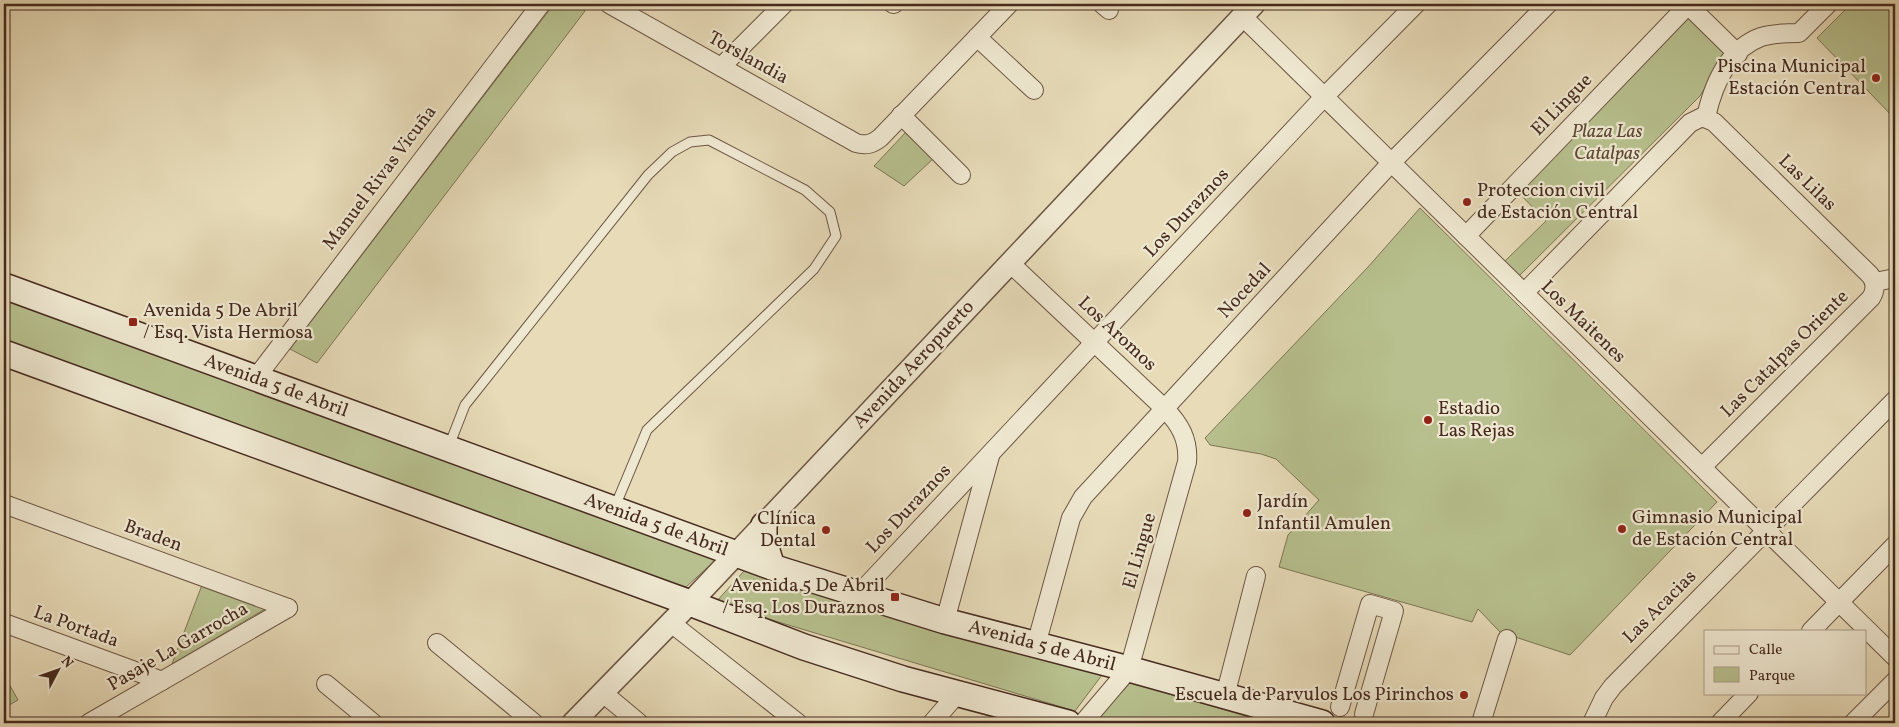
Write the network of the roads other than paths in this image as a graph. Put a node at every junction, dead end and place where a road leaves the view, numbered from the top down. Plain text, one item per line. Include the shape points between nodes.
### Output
1 (541, 4) edge
2 (609, 4) edge
3 (784, 4) edge
4 (1009, 4) edge
5 (1416, 4) edge
6 (1548, 4) edge
7 (1688, 4) edge
8 (1828, 4) edge
9 (1248, 10) edge
10 (977, 37) junction
11 (1738, 54) junction
12 (721, 67) junction
13 (1034, 90) dead end
14 (1324, 97) junction
15 (901, 115) junction
16 (1706, 117) junction
17 (1391, 163) junction
18 (960, 175) dead end
19 (1466, 236) junction
20 (1010, 263) junction
21 (1895, 278) edge
22 (1874, 282) junction
23 (4, 286) edge
24 (1524, 293) junction
25 (1095, 342) junction
26 (4, 353) edge
27 (255, 379) junction
28 (1895, 400) edge
29 (1165, 409) junction
30 (1187, 443) joint
31 (448, 449) junction
32 (991, 453) junction
33 (1702, 468) junction
34 (4, 504) edge
35 (614, 509) junction
36 (764, 525) junction
37 (1766, 531) junction
38 (1895, 545) edge
39 (736, 554) junction
40 (772, 567) junction
41 (1256, 576) dead end
42 (858, 595) junction
43 (1839, 602) junction
44 (690, 603) junction
45 (288, 608) joint
46 (945, 621) junction
47 (4, 623) edge
48 (671, 623) junction
49 (1812, 630) edge
50 (1507, 639) dead end
51 (437, 643) dead end
52 (1036, 645) junction
53 (1895, 657) edge
54 (1129, 669) junction
55 (162, 681) junction
56 (1895, 681) edge
57 (326, 684) dead end
58 (603, 692) junction
59 (957, 694) junction
60 (1748, 694) edge
61 (1225, 696) junction
62 (1340, 707) junction
63 (1368, 719) edge
64 (1318, 722) edge
65 (89, 723) edge
66 (373, 723) edge
67 (534, 723) edge
68 (573, 723) edge
69 (639, 723) edge
70 (798, 723) edge
71 (932, 723) edge
72 (1068, 723) edge
73 (1083, 723) edge
74 (1481, 723) edge
75 (1592, 723) edge
76 (1720, 723) edge
77 (1853, 723) edge

1 - 27 street, Manuel Rivas Vicuña
2 - 12 street, Torslandia
3 - 12 street
4 - 10 street
5 - 14 street, Los Duraznos
6 - 17 street, Nocedal
7 - 11 street
7 - 19 street, El Lingue
8 - 11 street via 1799,33 1761,37
9 - 14 street, Los Maitenes
9 - 20 street, Avenida Aeropuerto
10 - 13 street
10 - 15 street
11 - 16 street via 1718,80
12 - 15 street, Torslandia via 856,143 868,144 880,138
14 - 17 street, Los Maitenes
14 - 25 street, Los Duraznos
15 - 18 street
16 - 22 street, Las Lilas
16 - 24 street via 1698,117 1690,123
17 - 19 street, Los Maitenes
17 - 29 street, Nocedal
19 - 24 street, Los Maitenes
20 - 25 street, Los Aromos
20 - 36 street, Avenida Aeropuerto
21 - 22 street
22 - 33 street, Las Catalpas Oriente via 1871,298
23 - 27 main road, Avenida 5 de Abril
24 - 33 street, Los Maitenes
25 - 29 street, Los Aromos
25 - 32 street, Los Duraznos
26 - 44 main road
27 - 31 main road, Avenida 5 de Abril
28 - 37 street, Las Acacias
29 - 30 street, Los Aromos via 1179,425
29 - 52 street, Nocedal via 1076,506
30 - 54 street, El Lingue via 1187,462
31 - 35 main road, Avenida 5 de Abril
31 - 35 lane via 465,405 648,176 672,152 690,142 708,140 805,190 830,212 836,236 814,269 647,430
32 - 42 street, Los Duraznos
32 - 46 street, Los Duraznos
33 - 37 street, Los Maitenes
34 - 45 street, Braden
35 - 39 main road, Avenida 5 de Abril
36 - 39 street, Avenida Aeropuerto
36 - 40 main road via 764,541
37 - 43 street, Los Maitenes
37 - 75 street, Las Acacias via 1613,686
38 - 43 street
39 - 40 main road, Avenida 5 de Abril
39 - 44 street, Avenida Aeropuerto
40 - 42 main road, Avenida 5 de Abril
41 - 61 street
42 - 46 main road, Avenida 5 de Abril
43 - 49 street
43 - 53 street, Los Maitenes
44 - 48 street, Avenida Aeropuerto
44 - 59 main road via 804,647
45 - 55 street, Pasaje La Garrocha
46 - 52 main road, Avenida 5 de Abril
47 - 55 street, La Portada
48 - 58 street, Avenida Aeropuerto
48 - 70 street
50 - 74 street
51 - 67 street
52 - 54 main road, Avenida 5 de Abril
54 - 61 main road, Avenida 5 de Abril
54 - 73 street
55 - 65 street, Pasaje La Garrocha
56 - 77 street
57 - 66 street
58 - 68 street, Avenida Aeropuerto
58 - 69 street
59 - 71 street
59 - 72 main road
60 - 76 street
61 - 64 main road, Avenida 5 de Abril
62 - 63 street
62 - 63 street via 1370,604 1394,611
62 - 64 street via 1331,709

